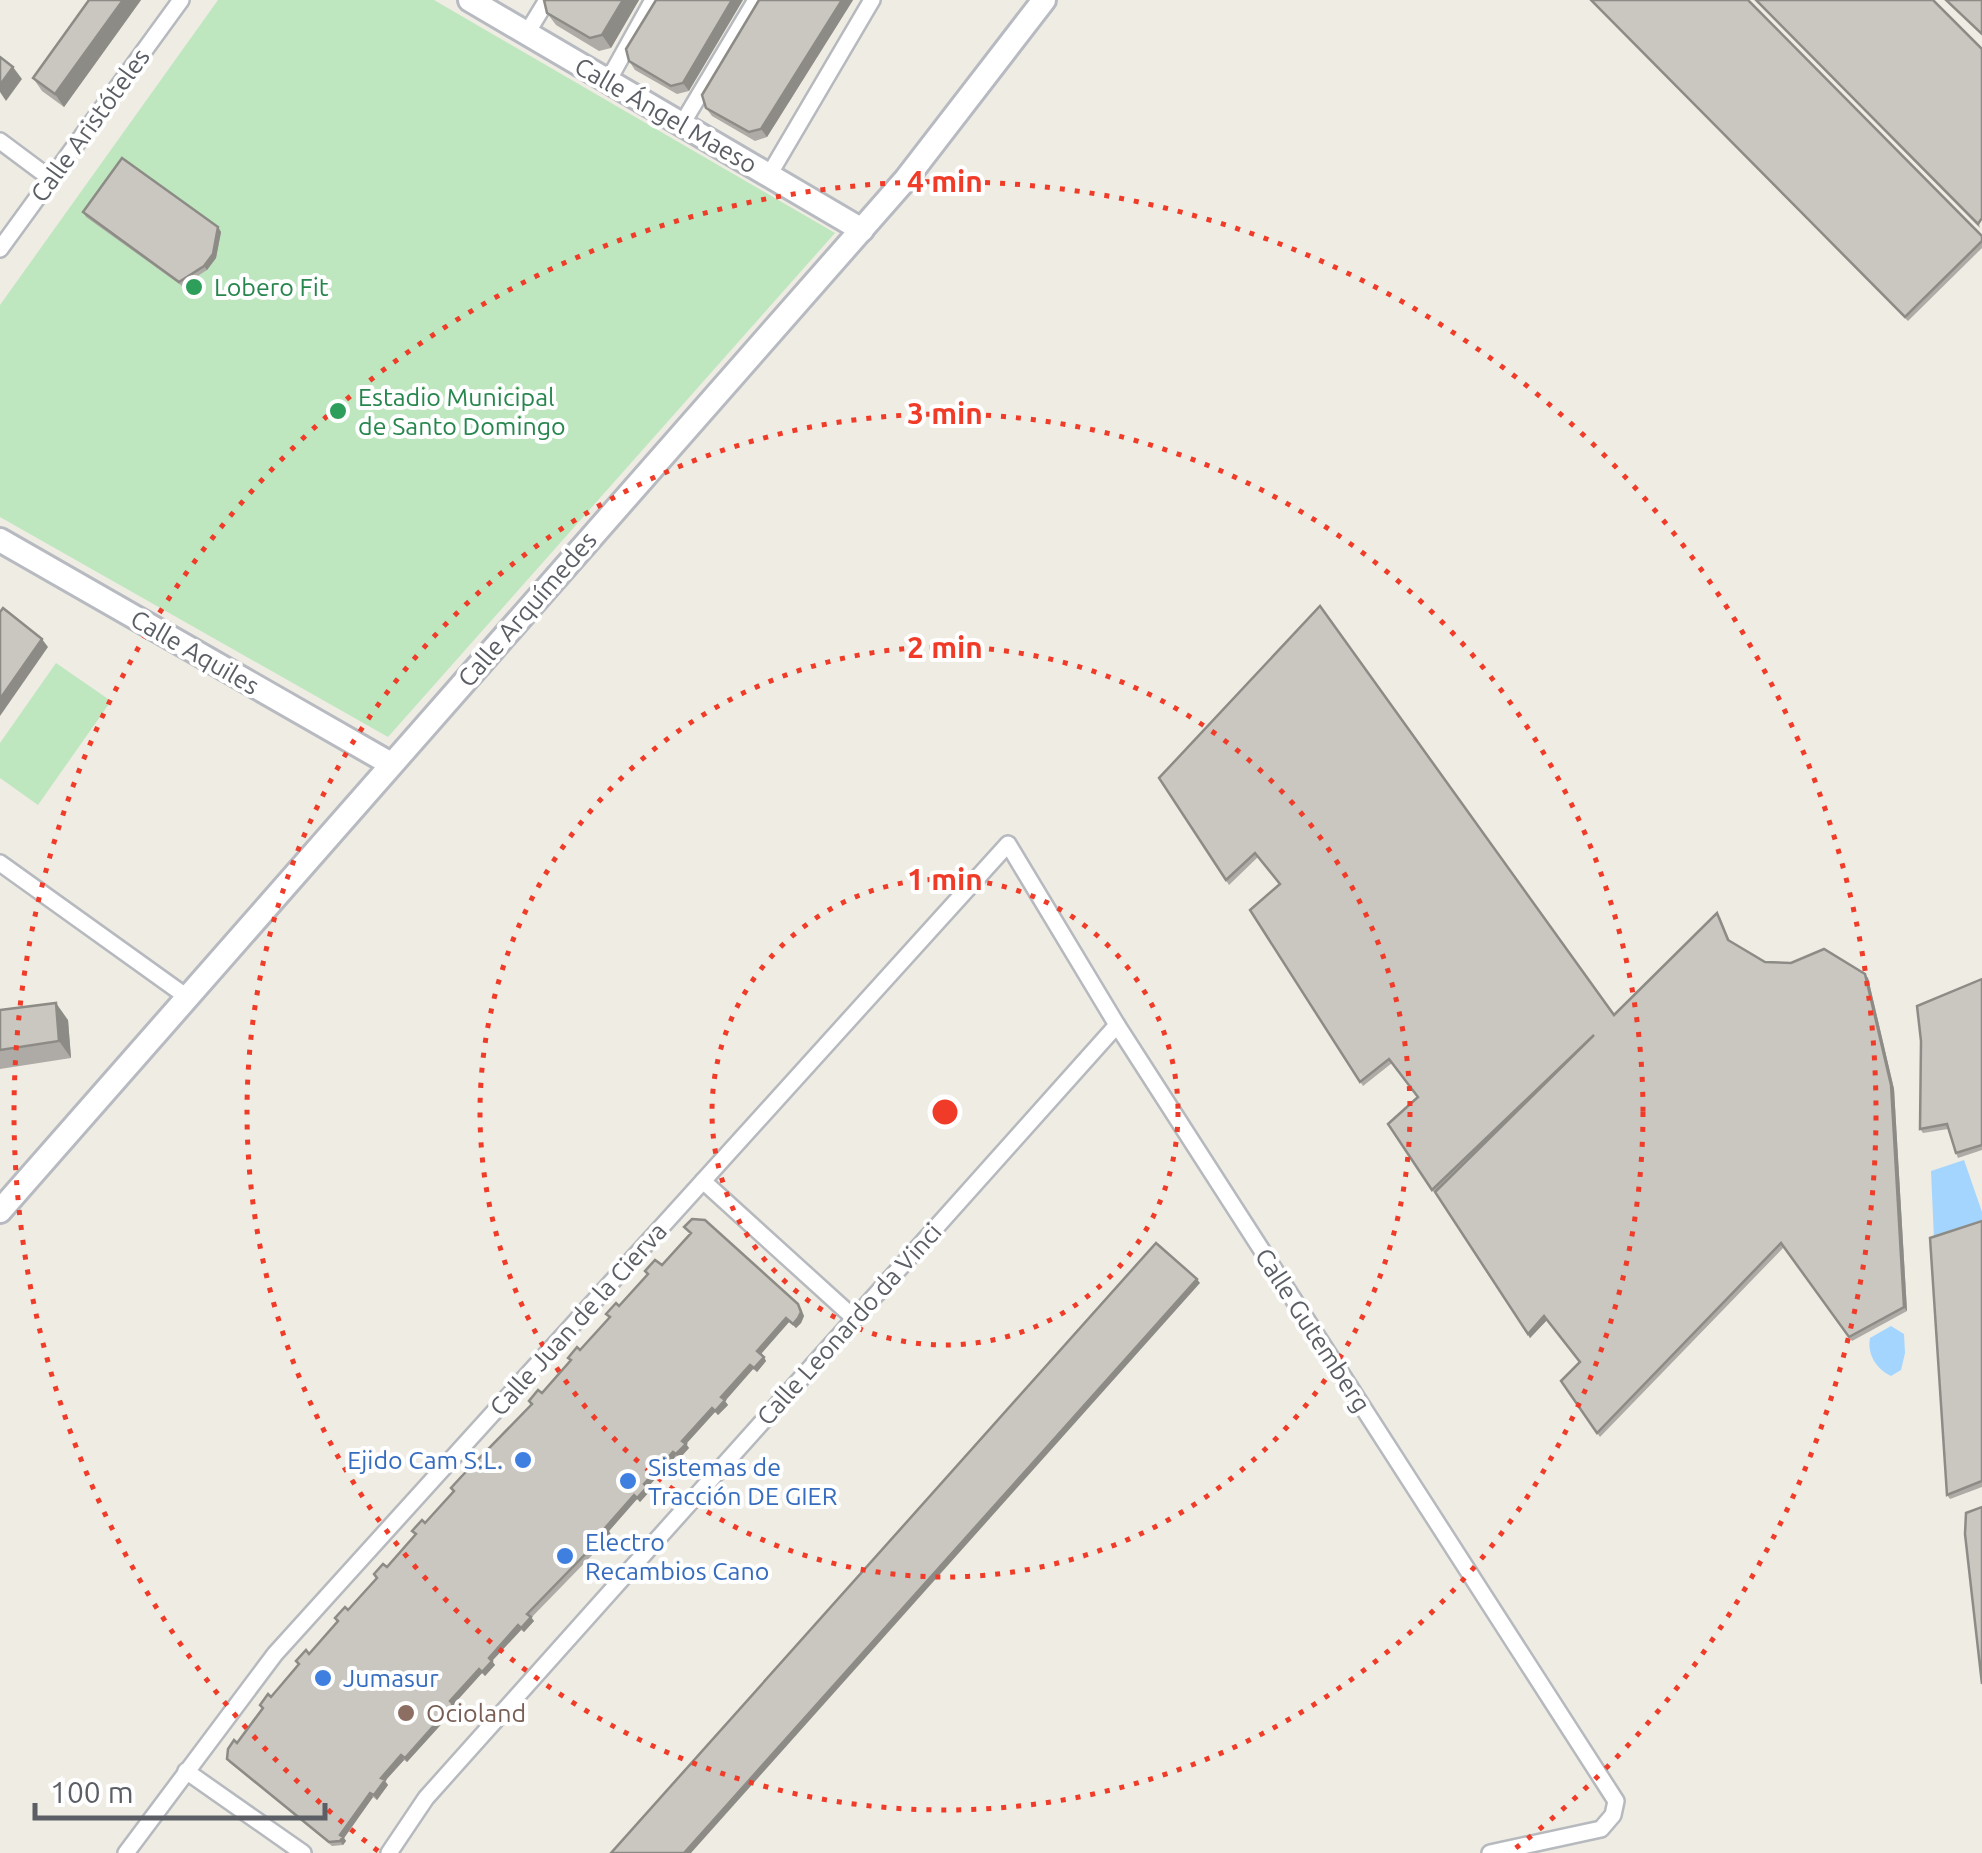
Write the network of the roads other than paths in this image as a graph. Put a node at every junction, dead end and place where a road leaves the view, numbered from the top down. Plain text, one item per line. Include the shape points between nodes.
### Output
1 (181, 0) edge
2 (470, 0) edge
3 (546, 0) edge
4 (654, 0) edge
5 (756, 0) edge
6 (872, 0) edge
7 (1044, 0) edge
8 (527, 33) junction
9 (608, 81) junction
10 (682, 124) junction
11 (0, 141) edge
12 (769, 175) junction
13 (51, 179) junction
14 (862, 230) junction
15 (0, 249) edge
16 (0, 540) edge
17 (391, 764) junction
18 (1008, 844) joint
19 (0, 863) edge
20 (187, 997) junction
21 (1117, 1026) junction
22 (704, 1181) junction
23 (0, 1211) edge
24 (854, 1318) junction
25 (186, 1771) junction
26 (126, 1853) edge
27 (303, 1853) edge
28 (389, 1853) edge
29 (1490, 1853) edge

1 - 13 street, Calle Aristóteles
2 - 8 street, Calle Ángel Maeso
3 - 8 street
4 - 9 street
5 - 10 street
6 - 12 street
7 - 14 street, Calle Arquímedes
8 - 9 street, Calle Ángel Maeso
9 - 10 street, Calle Ángel Maeso
10 - 12 street, Calle Ángel Maeso
11 - 13 street
12 - 14 street, Calle Ángel Maeso
13 - 15 street, Calle Aristóteles
14 - 17 street, Calle Arquímedes
16 - 17 street, Calle Aquiles
17 - 20 street, Calle Arquímedes
18 - 21 street, Calle Gutemberg
18 - 22 street, Calle Juan de la Cierva
19 - 20 street
20 - 23 street, Calle Arquímedes
21 - 24 street, Calle Leonardo da Vinci
21 - 29 street, Calle Gutemberg via 1616,1801 1601,1829
22 - 24 street
22 - 25 street, Calle Juan de la Cierva via 275,1654
24 - 28 street, Calle Leonardo da Vinci via 426,1798
25 - 26 street, Calle Juan de la Cierva
25 - 27 street

